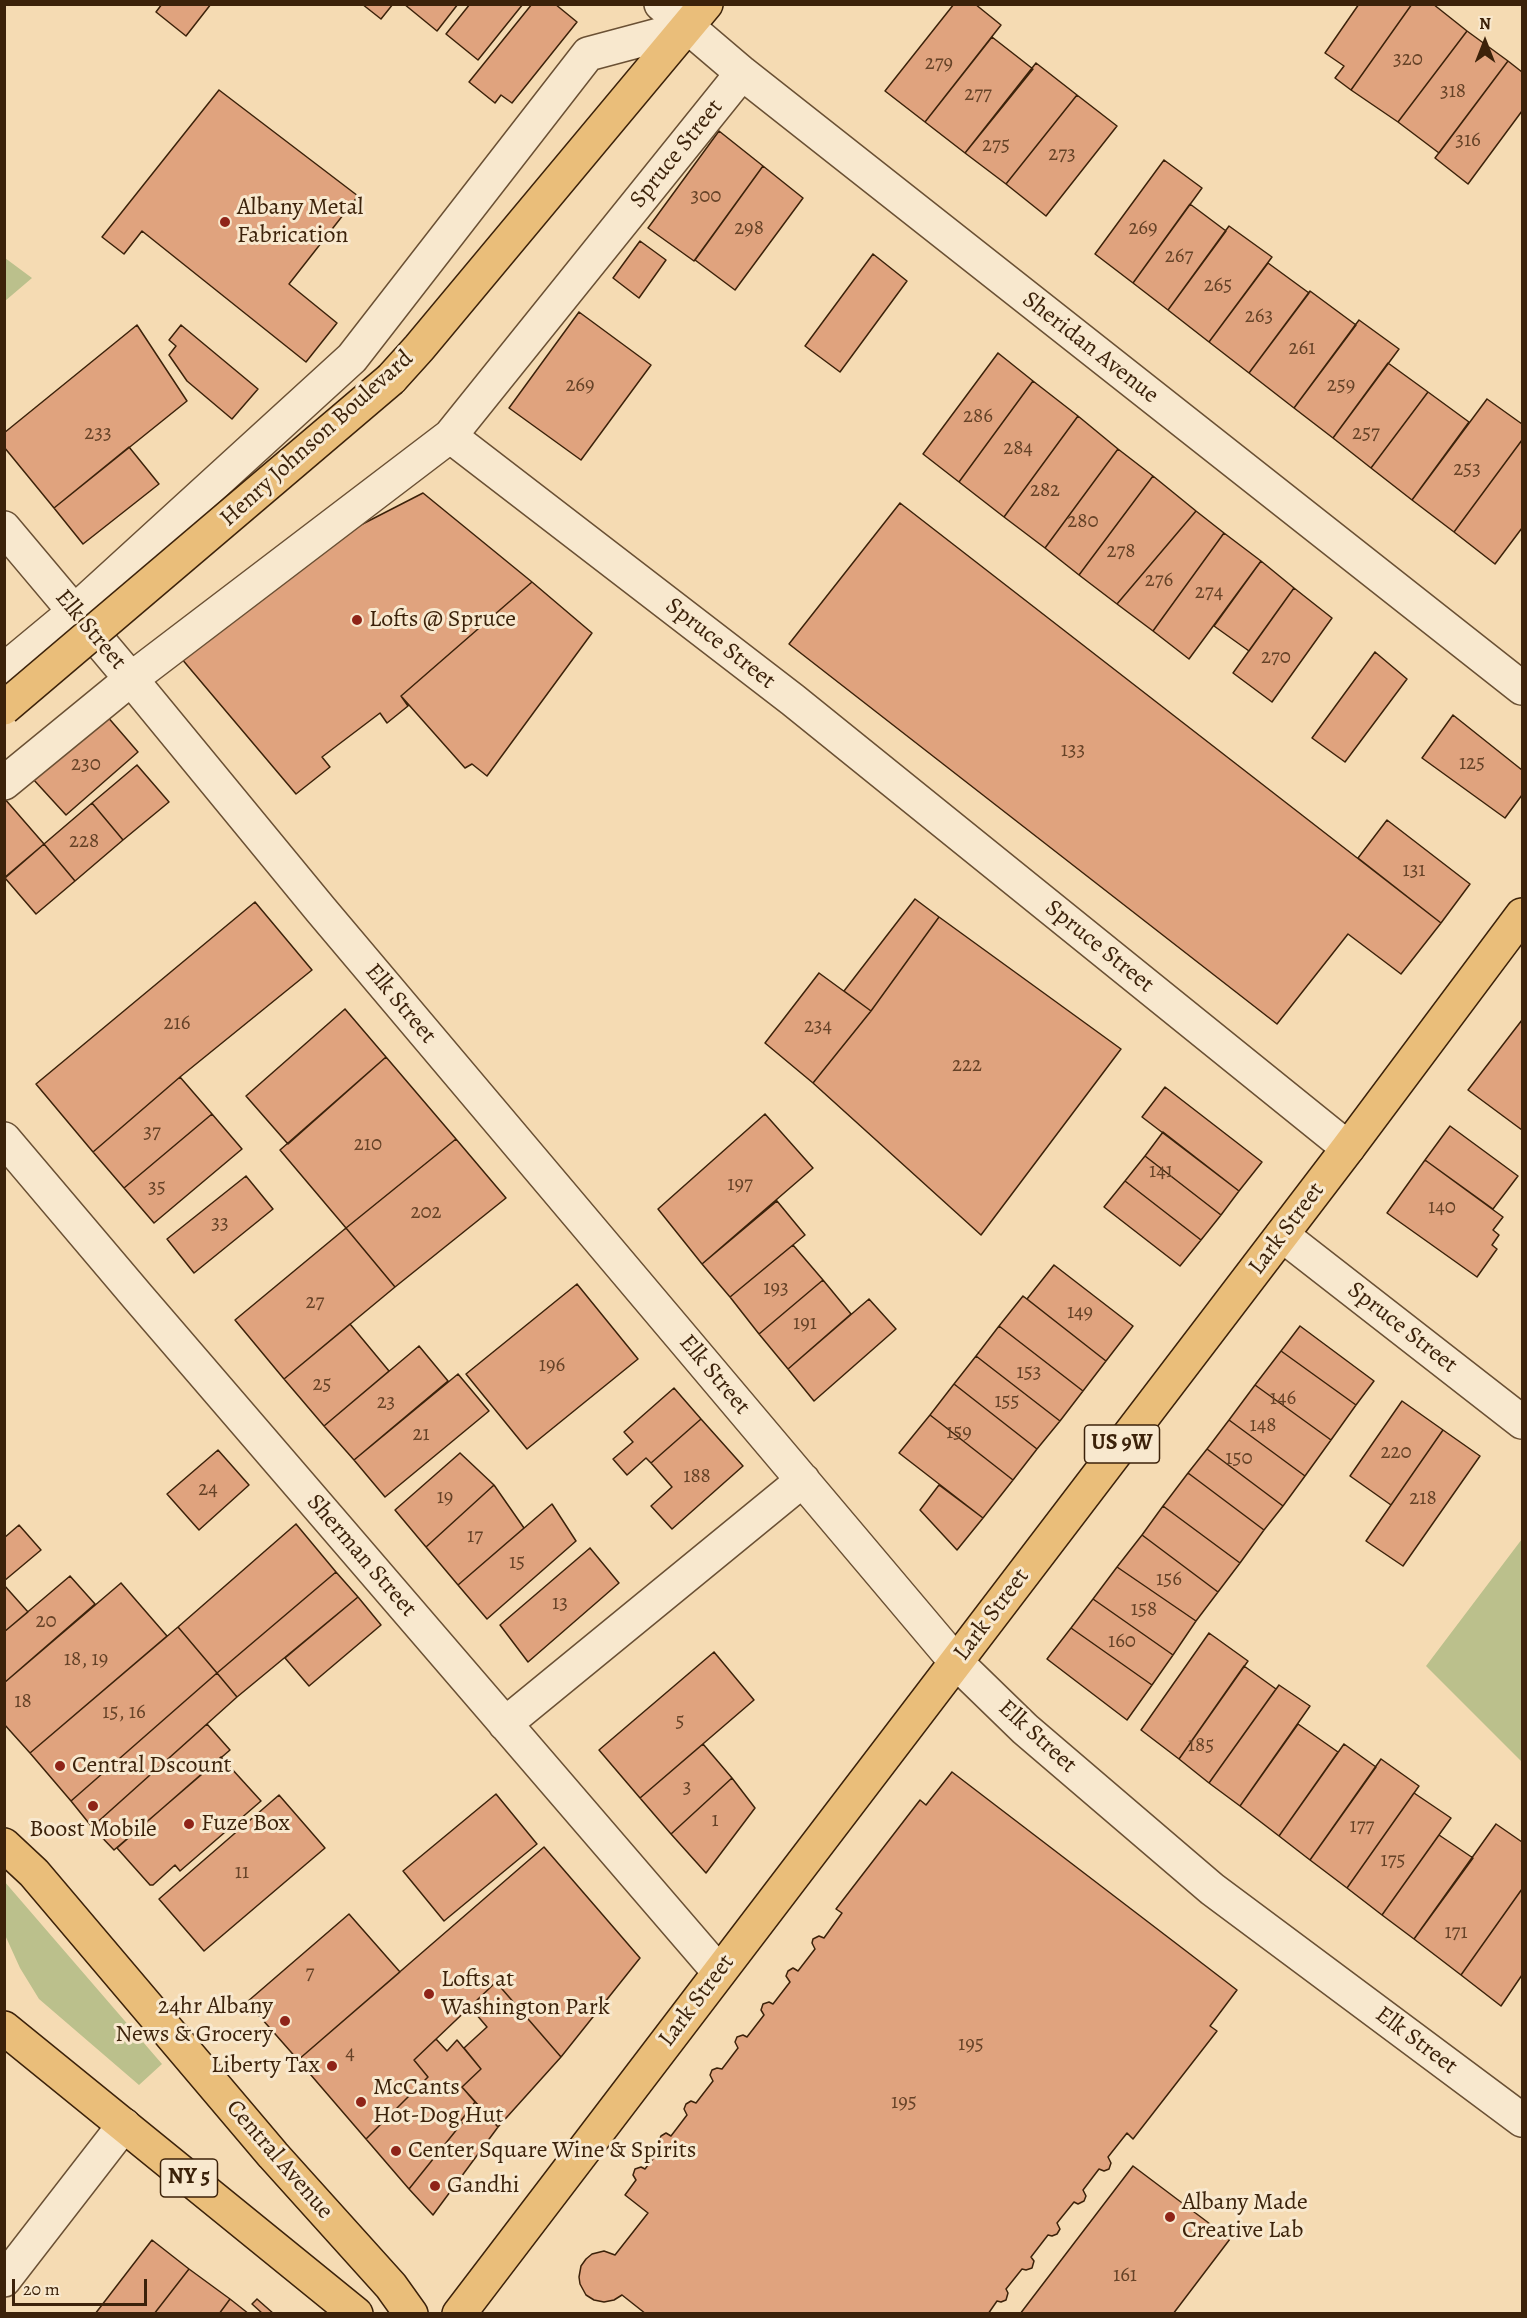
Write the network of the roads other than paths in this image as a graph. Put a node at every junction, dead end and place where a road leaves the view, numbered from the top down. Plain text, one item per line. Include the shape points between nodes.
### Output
1 (661, 4) edge
2 (697, 16) edge
3 (742, 73) junction
4 (450, 436) junction
5 (4, 528) edge
6 (75, 611) junction
7 (4, 670) edge
8 (131, 678) junction
9 (1522, 688) edge
10 (4, 708) edge
11 (4, 783) edge
12 (1522, 915) edge
13 (4, 1139) edge
14 (1348, 1148) junction
15 (1282, 1235) junction
16 (1522, 1422) edge
17 (803, 1479) junction
18 (956, 1662) junction
19 (505, 1724) junction
20 (4, 1845) edge
21 (719, 1972) junction
22 (4, 2001) edge
23 (14, 2035) edge
24 (1522, 2120) edge
25 (124, 2125) junction
26 (4, 2280) edge
27 (356, 2313) edge
28 (411, 2313) edge
29 (459, 2313) edge

1 - 2 street, Sheridan Avenue
2 - 3 street, Sheridan Avenue
2 - 6 street, Henry Johnson Boulevard via 588,54 351,357
2 - 10 main road, Henry Johnson Boulevard, bridge via 391,379
3 - 4 street, Spruce Street
3 - 9 street, Sheridan Avenue
4 - 8 street
4 - 14 street, Spruce Street via 793,700
5 - 6 street, Elk Street
6 - 7 street, Henry Johnson Boulevard
6 - 8 street, Elk Street
8 - 11 street
8 - 17 street, Elk Street via 321,910
12 - 14 main road, Lark Street / US 9W
13 - 19 street, Sherman Street
14 - 15 main road, Lark Street / US 9W
15 - 16 street, Spruce Street
15 - 18 main road, Lark Street / US 9W
17 - 18 street, Elk Street
17 - 19 street
18 - 21 main road, Lark Street / US 9W
18 - 24 street, Elk Street via 1025,1729 1212,1889
19 - 21 street, Sherman Street
20 - 28 main road, Central Avenue via 34,1873
21 - 29 main road, Lark Street / US 9W
22 - 23 main road, NY 5
23 - 25 main road, NY 5
25 - 26 street
25 - 27 main road, NY 5

